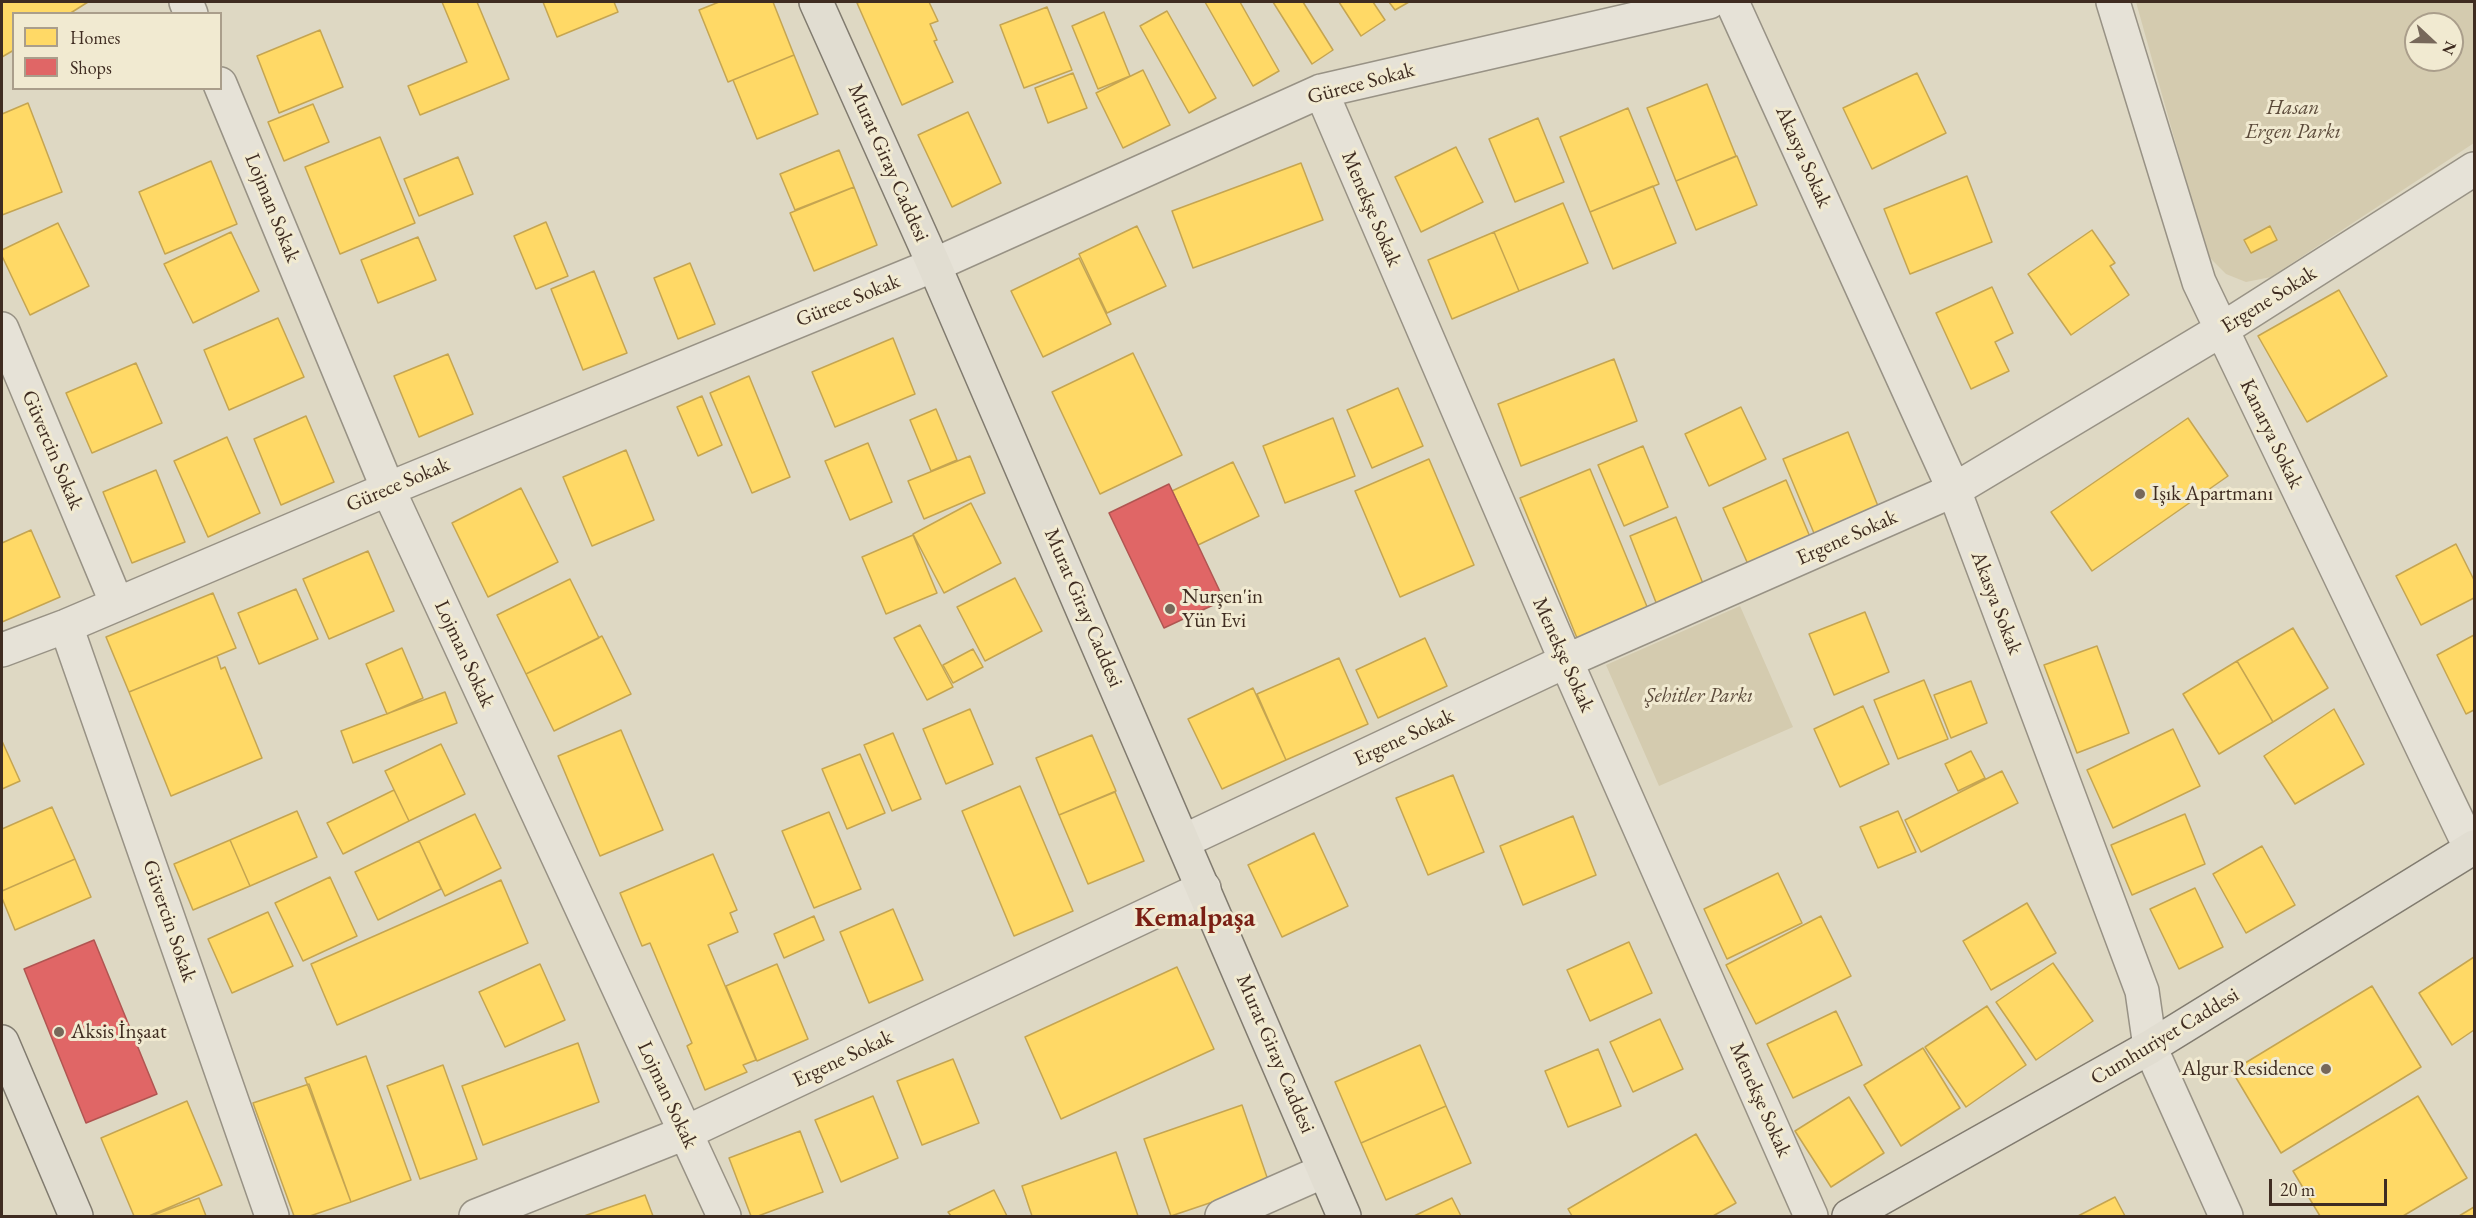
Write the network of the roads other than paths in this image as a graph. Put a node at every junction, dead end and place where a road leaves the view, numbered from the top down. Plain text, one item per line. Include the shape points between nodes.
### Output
1 (816, 2) edge
2 (1709, 2) edge
3 (1732, 2) edge
4 (2113, 2) edge
5 (222, 89) edge
6 (1321, 91) junction
7 (2474, 172) edge
8 (934, 265) junction
9 (2, 329) edge
10 (2221, 330) junction
11 (388, 489) junction
12 (1954, 490) junction
13 (117, 604) junction
14 (66, 626) junction
15 (2, 650) edge
16 (1566, 661) junction
17 (1184, 841) junction
18 (2473, 848) edge
19 (1204, 888) junction
20 (2, 1042) edge
21 (2150, 1047) junction
22 (685, 1133) junction
23 (1324, 1171) junction
24 (76, 1216) edge
25 (272, 1216) edge
26 (476, 1216) edge
27 (724, 1216) edge
28 (1222, 1216) edge
29 (1344, 1216) edge
30 (1811, 1216) edge
31 (1849, 1216) edge
32 (2226, 1216) edge

1 - 8 main road, Murat Giray Caddesi
2 - 6 street, Gürece Sokak
3 - 12 street, Akasya Sokak
4 - 10 street, Kanarya Sokak via 2199,282
5 - 11 street, Lojman Sokak
6 - 8 street, Gürece Sokak
6 - 16 street, Menekşe Sokak
7 - 10 street, Ergene Sokak
8 - 11 street, Gürece Sokak
8 - 17 main road, Murat Giray Caddesi
9 - 13 street, Güvercin Sokak
10 - 12 street, Ergene Sokak
10 - 18 street, Kanarya Sokak
11 - 13 street, Gürece Sokak
11 - 22 street, Lojman Sokak
12 - 16 street, Ergene Sokak
12 - 21 street, Akasya Sokak via 2142,991
13 - 14 street, Gürece Sokak
14 - 15 street, Gürece Sokak
14 - 25 street, Güvercin Sokak
16 - 17 street, Ergene Sokak
16 - 30 street, Menekşe Sokak
17 - 19 main road, Murat Giray Caddesi
18 - 21 main road, Cumhuriyet Caddesi
19 - 22 street, Ergene Sokak
19 - 23 main road, Murat Giray Caddesi
20 - 24 main road
21 - 31 main road, Cumhuriyet Caddesi
21 - 32 street, Akasya Sokak
22 - 26 street, Ergene Sokak
22 - 27 street, Lojman Sokak
23 - 28 street
23 - 29 main road, Murat Giray Caddesi

